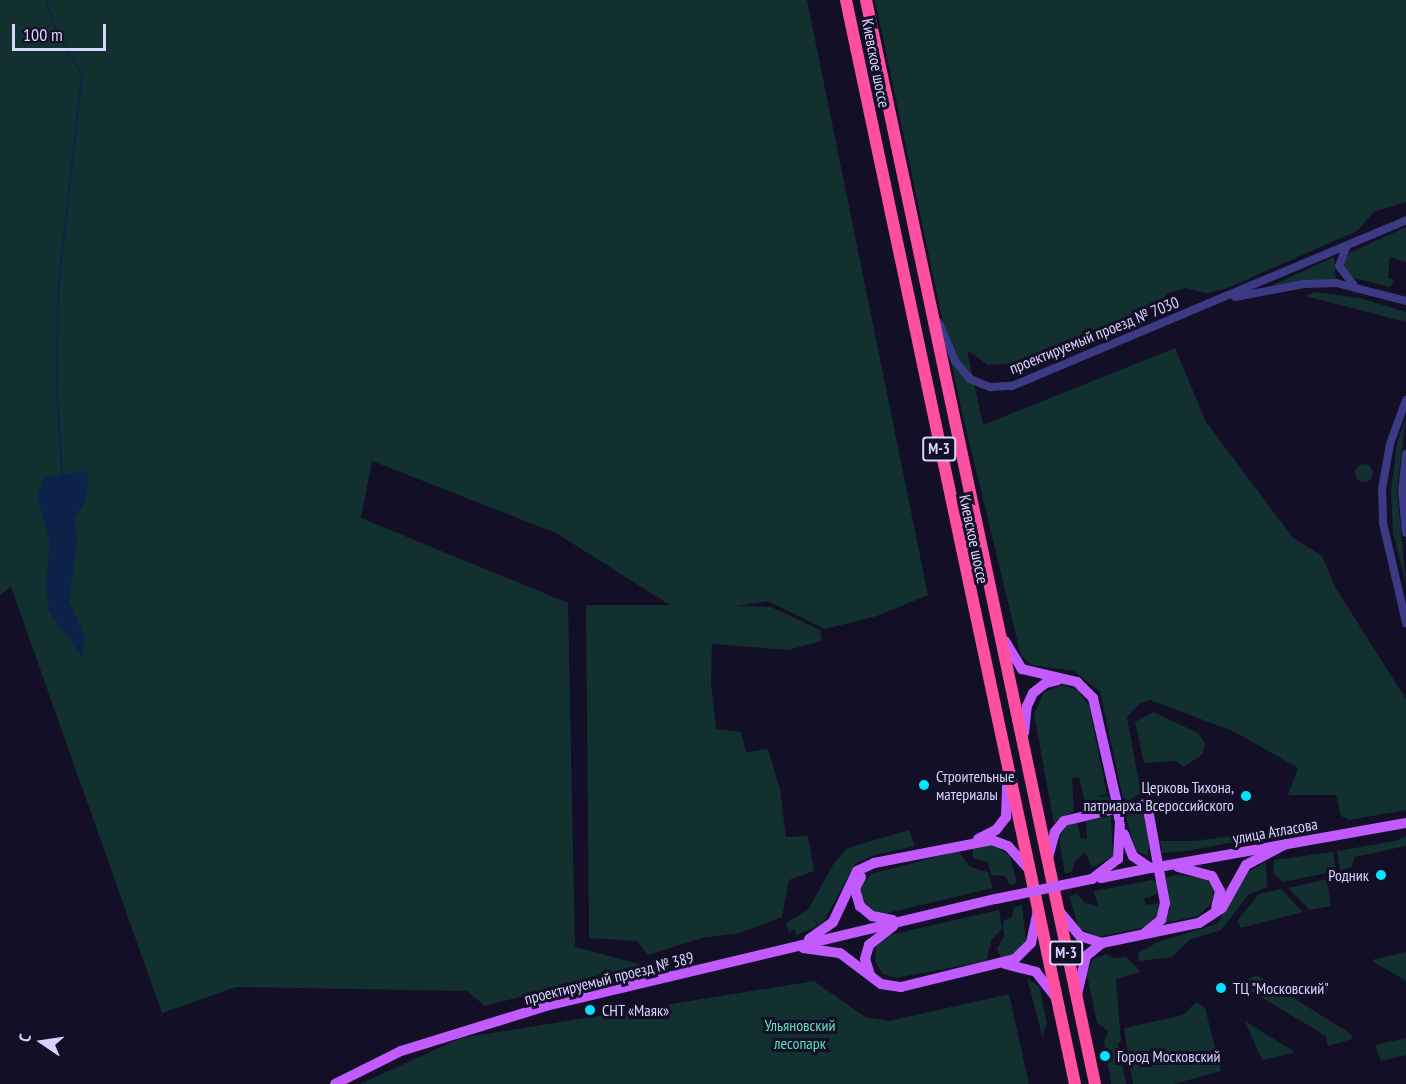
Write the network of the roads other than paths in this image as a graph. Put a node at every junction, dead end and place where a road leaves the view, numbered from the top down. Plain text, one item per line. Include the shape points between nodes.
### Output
1 (866, 0) edge
2 (846, 1) edge
3 (1406, 220) edge
4 (1348, 245) junction
5 (1353, 285) junction
6 (928, 291) junction
7 (1220, 300) junction
8 (1406, 301) edge
9 (1406, 400) edge
10 (1406, 454) edge
11 (1406, 533) edge
12 (1406, 623) edge
13 (1000, 629) junction
14 (1077, 682) junction
15 (1023, 745) junction
16 (1007, 777) junction
17 (1124, 808) dead end
18 (1110, 810) dead end
19 (1120, 821) junction
20 (1406, 823) edge
21 (975, 841) junction
22 (1286, 844) junction
23 (874, 863) junction
24 (1166, 866) junction
25 (1150, 868) junction
26 (1049, 870) junction
27 (1030, 873) junction
28 (1092, 879) junction
29 (996, 900) joint
30 (1057, 908) junction
31 (1038, 910) junction
32 (1212, 916) junction
33 (903, 921) junction
34 (1142, 935) junction
35 (1102, 943) junction
36 (793, 947) junction
37 (1005, 964) junction
38 (877, 982) junction
39 (1076, 999) junction
40 (1057, 1001) junction
41 (335, 1084) edge
42 (1075, 1084) edge
43 (1095, 1084) edge

1 - 6 highway, Киевское шоссе / М-3
2 - 16 highway, Киевское шоссе / М-3
3 - 4 street, проектируемый проезд № 7030
4 - 5 street via 1341,253 1339,266
4 - 7 street, проектируемый проезд № 7030
5 - 7 street, проектируемый проезд № 7030 via 1304,284
5 - 8 street, проектируемый проезд № 7030
6 - 7 street, проектируемый проезд № 7030 via 955,361 970,379 990,387 1020,384
6 - 13 highway, Киевское шоссе / М-3
9 - 12 street via 1390,444 1382,489 1383,523
10 - 11 street via 1402,490
13 - 14 main road via 1022,669
13 - 15 highway, Киевское шоссе / М-3
14 - 15 main road via 1055,680 1033,693 1027,706
14 - 19 main road, bridge via 1099,710
15 - 26 highway, Киевское шоссе / М-3
16 - 21 main road via 1005,819 996,830
16 - 27 highway, Киевское шоссе / М-3
17 - 34 main road via 1147,804 1165,903 1161,920
18 - 26 main road via 1080,814 1060,824 1050,847
19 - 25 main road via 1133,856
19 - 28 main road via 1118,859
20 - 22 main road, улица Атласова
21 - 23 main road
21 - 27 main road via 1005,844 1022,858
22 - 24 main road, улица Атласова
22 - 32 main road via 1246,865 1222,908
23 - 33 main road via 857,884 858,903 872,916
23 - 36 main road via 855,874 831,926
24 - 25 main road, улица Атласова, bridge
24 - 32 main road via 1203,871 1215,879 1220,894
25 - 28 main road, улица Атласова
26 - 30 highway, Киевское шоссе / М-3
27 - 31 highway, Киевское шоссе / М-3
28 - 29 main road, улица Атласова, bridge
29 - 33 main road, проектируемый проезд № 389
30 - 35 main road via 1080,936
30 - 39 highway, Киевское шоссе / М-3
31 - 37 main road via 1029,946
31 - 40 highway, Киевское шоссе / М-3
32 - 34 main road via 1193,925
33 - 36 main road, проектируемый проезд № 389
33 - 38 main road via 869,945 866,966
34 - 35 main road
35 - 39 main road via 1086,956
36 - 38 main road via 840,953
36 - 41 main road, проектируемый проезд № 389 via 546,1006 401,1051
37 - 38 main road via 901,987
37 - 40 main road via 1036,972
39 - 43 highway, Киевское шоссе / М-3
40 - 42 highway, Киевское шоссе / М-3

